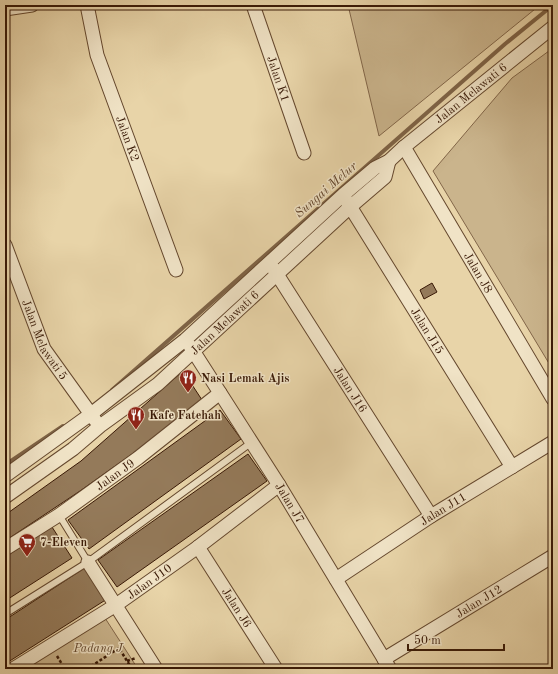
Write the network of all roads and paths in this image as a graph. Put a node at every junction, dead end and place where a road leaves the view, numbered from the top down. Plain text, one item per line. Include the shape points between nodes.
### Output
1 (32, 5) edge
2 (87, 5) edge
3 (253, 5) edge
4 (5, 9) edge
5 (553, 27) edge
6 (404, 147) junction
7 (304, 153) dead end
8 (389, 161) junction
9 (343, 195) junction
10 (350, 207) junction
11 (5, 245) edge
12 (269, 263) junction
13 (176, 270) dead end
14 (278, 274) junction
15 (185, 340) junction
16 (194, 352) junction
17 (220, 393) junction
18 (553, 398) edge
19 (91, 414) junction
20 (100, 426) junction
21 (252, 442) junction
22 (553, 442) edge
23 (512, 467) junction
24 (5, 476) edge
25 (279, 484) junction
26 (5, 497) edge
27 (59, 515) junction
28 (431, 516) junction
29 (198, 547) junction
30 (5, 549) edge
31 (553, 556) edge
32 (88, 562) junction
33 (336, 579) junction
34 (116, 605) junction
35 (5, 614) edge
36 (57, 656) dead end
37 (387, 664) edge
38 (13, 669) edge
39 (65, 669) edge
40 (87, 669) edge
41 (132, 669) edge
42 (156, 669) edge
43 (276, 669) edge

1 - 4 street
2 - 13 street, Jalan K2 via 98,55
3 - 7 street, Jalan K1
5 - 6 street, Jalan Melawati 6
6 - 8 street, Jalan Melawati 6
6 - 18 street, Jalan J8
8 - 9 street, Jalan Melawati 6 via 375,168
8 - 10 street, Jalan Melawati 6 via 385,177
9 - 10 street, Jalan J15
9 - 12 street, Jalan Melawati 6
10 - 14 street, Jalan Melawati 6
10 - 23 street, Jalan J15
11 - 19 street, Jalan Melawati 5 via 44,349
12 - 14 street, Jalan J16
12 - 15 street, Jalan Melawati 6
14 - 16 street, Jalan Melawati 6
14 - 28 street, Jalan J16
15 - 16 street, Jalan J7
15 - 19 street, Jalan Melawati 6
16 - 17 street, Jalan J7
16 - 20 street, Jalan Melawati 6 via 158,384
17 - 21 street, Jalan J7
17 - 27 street, Jalan J9 via 138,458
19 - 20 street, Jalan Melawati 5
19 - 24 street, Jalan Melawati 6
20 - 26 street, Jalan Melawati 6 via 73,449
21 - 25 street, Jalan J7
21 - 32 lane
22 - 23 street, Jalan J11
23 - 28 street, Jalan J11
25 - 29 street, Jalan J10
25 - 33 street, Jalan J7
27 - 30 street, Jalan J9
27 - 32 lane
28 - 33 street, Jalan J11
29 - 34 street, Jalan J10
29 - 43 street, Jalan J6
31 - 37 street, Jalan J12
32 - 34 street
32 - 35 lane
33 - 37 street, Jalan J7
34 - 38 street, Jalan J10
34 - 42 street
36 - 39 path
40 - 41 path via 119,648

